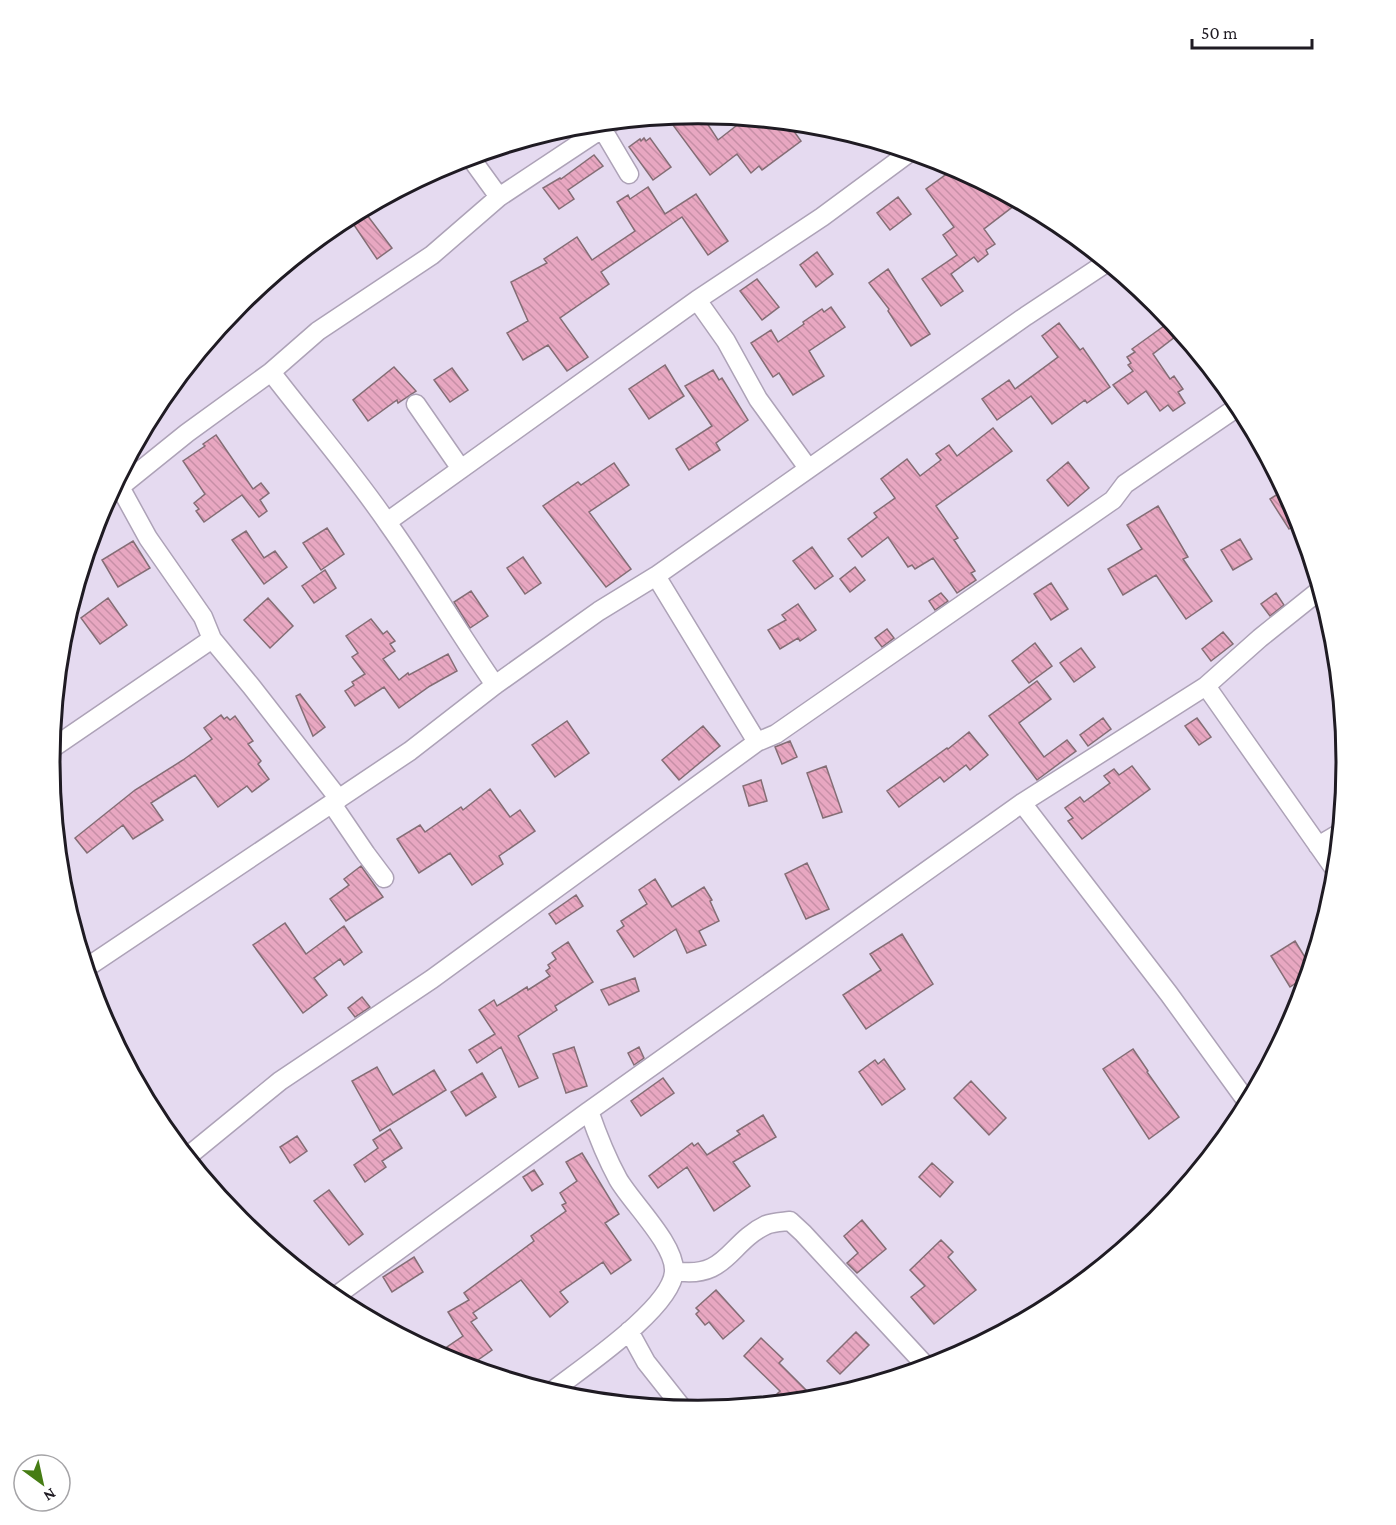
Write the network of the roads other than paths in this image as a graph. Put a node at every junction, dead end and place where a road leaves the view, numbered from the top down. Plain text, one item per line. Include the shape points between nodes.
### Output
1 (610, 131) edge
2 (597, 133) edge
3 (902, 158) edge
4 (476, 165) edge
5 (629, 174) dead end
6 (499, 197) junction
7 (1100, 267) edge
8 (697, 300) junction
9 (271, 372) junction
10 (416, 404) dead end
11 (1230, 412) edge
12 (808, 468) junction
13 (461, 469) junction
14 (125, 482) edge
15 (119, 496) edge
16 (387, 522) junction
17 (656, 576) junction
18 (1313, 595) edge
19 (212, 639) junction
20 (495, 685) junction
21 (1206, 686) junction
22 (757, 742) junction
23 (60, 743) edge
24 (335, 801) junction
25 (1022, 804) junction
26 (1332, 838) edge
27 (1318, 846) junction
28 (1329, 861) edge
29 (384, 878) dead end
30 (93, 964) edge
31 (1242, 1095) edge
32 (589, 1111) junction
33 (193, 1152) edge
34 (674, 1271) junction
35 (342, 1292) edge
36 (629, 1331) junction
37 (920, 1360) edge
38 (560, 1385) edge
39 (676, 1399) edge

1 - 5 street
2 - 6 street
3 - 8 street
4 - 6 street
6 - 9 street via 432,255 318,331
7 - 12 street
8 - 12 street via 726,341 758,399
8 - 13 street
9 - 14 street
9 - 16 street
10 - 13 street
11 - 22 street via 1125,484 1113,500 943,619 776,734
12 - 17 street
13 - 16 street
15 - 19 street via 203,617
16 - 20 street
17 - 20 street
17 - 22 street
18 - 21 street
19 - 23 street
19 - 24 street
20 - 24 street via 410,751
21 - 25 street
21 - 27 street
22 - 33 street via 432,979 280,1081
24 - 29 street
24 - 30 street
25 - 31 street
25 - 32 street
26 - 27 street
27 - 28 street
32 - 34 street via 604,1153 619,1181 657,1231
32 - 35 street
34 - 36 street via 667,1291 653,1310
34 - 37 street via 689,1274 709,1270 760,1228 790,1221
36 - 38 street
36 - 39 street via 646,1362

